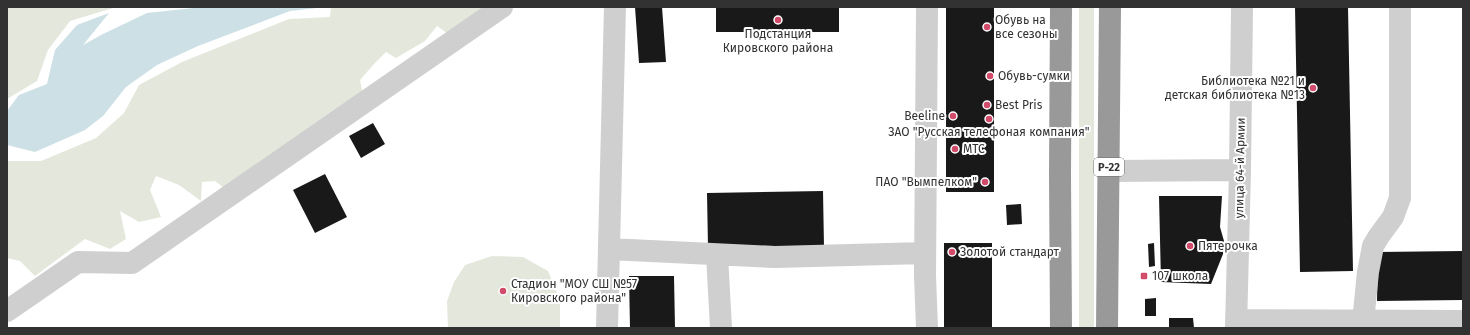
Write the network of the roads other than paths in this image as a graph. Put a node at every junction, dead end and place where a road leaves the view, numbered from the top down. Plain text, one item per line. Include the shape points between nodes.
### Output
1 (502, 7) edge
2 (615, 7) edge
3 (927, 7) edge
4 (1061, 7) edge
5 (1110, 7) edge
6 (1242, 7) edge
7 (1400, 7) edge
8 (1240, 170) junction
9 (1109, 171) junction
10 (609, 249) junction
11 (925, 253) junction
12 (717, 254) junction
13 (7, 311) edge
14 (1463, 321) edge
15 (1363, 322) junction
16 (1236, 324) edge
17 (607, 328) edge
18 (721, 328) edge
19 (927, 328) edge
20 (1061, 328) edge
21 (1107, 328) edge

1 - 13 street via 132,263 78,262
2 - 10 street
3 - 11 street
4 - 20 highway
5 - 9 highway, Р-22
6 - 8 street, улица 64-й Армии
7 - 15 street via 1400,198 1394,218 1373,246
8 - 9 street
8 - 16 street, улица 64-й Армии
9 - 21 highway, Р-22
10 - 12 street
10 - 17 street
11 - 12 street via 775,257
11 - 19 street
12 - 18 street
14 - 15 street
15 - 16 street

